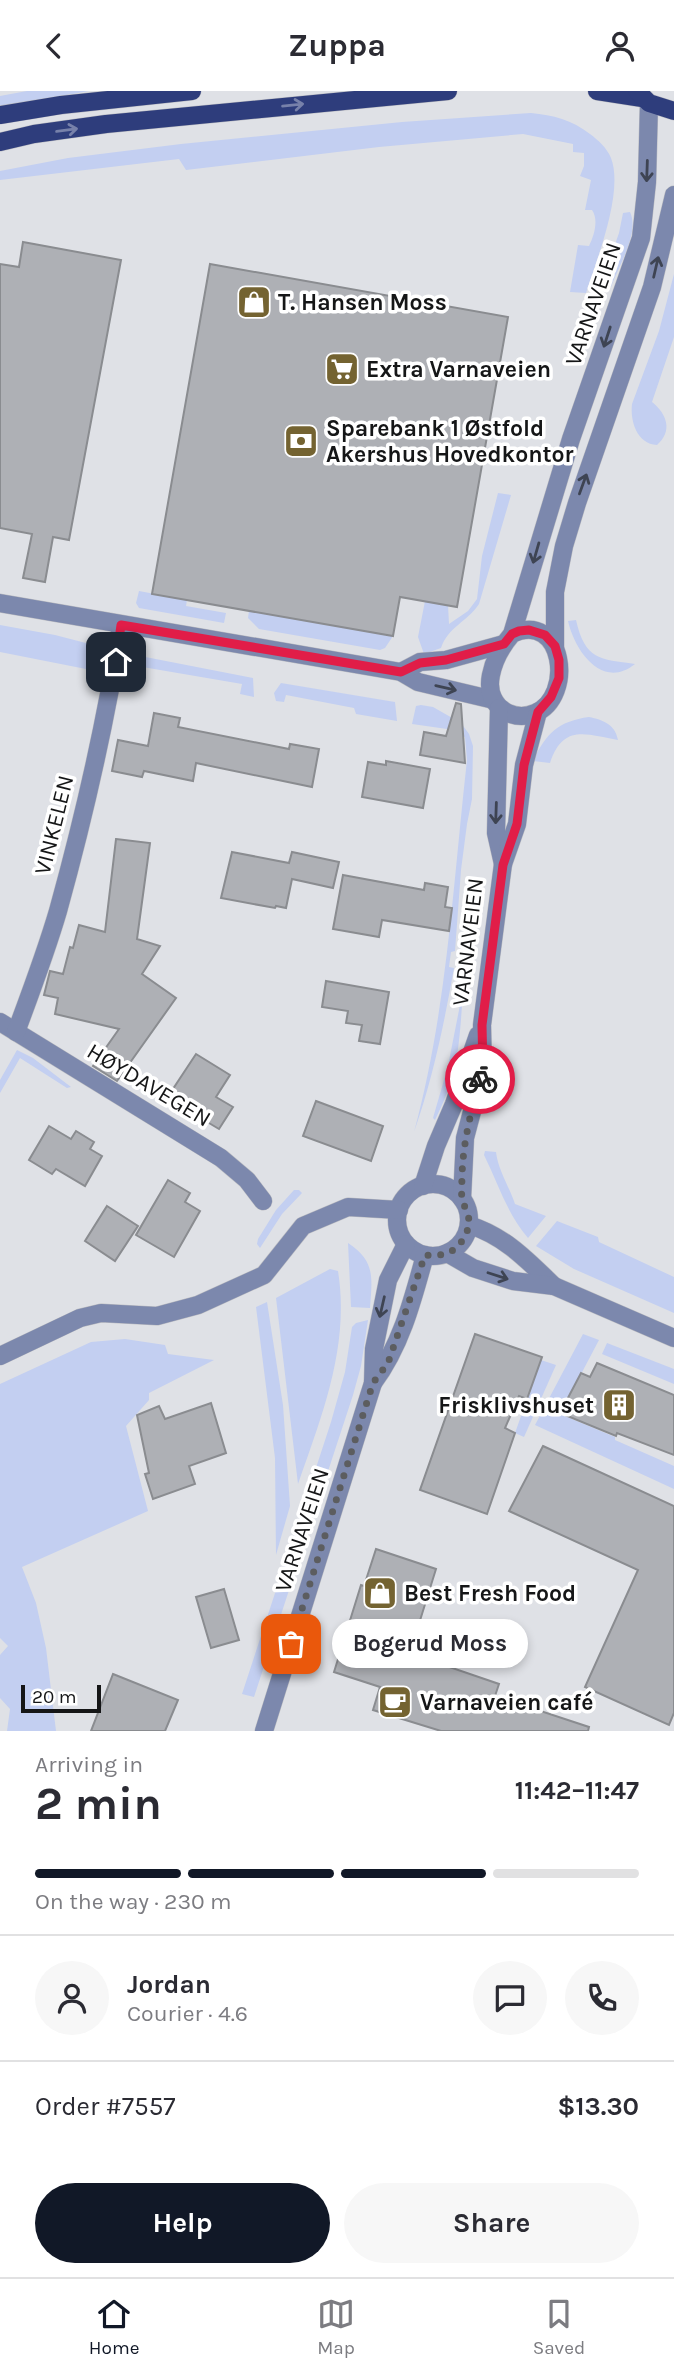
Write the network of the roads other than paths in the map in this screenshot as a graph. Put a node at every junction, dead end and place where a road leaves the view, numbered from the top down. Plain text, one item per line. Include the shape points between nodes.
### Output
1 (192, 91) edge
2 (449, 91) edge
3 (597, 91) edge
4 (643, 97) edge
5 (674, 111) edge
6 (0, 115) edge
7 (0, 142) edge
8 (674, 195) edge
9 (0, 603) edge
10 (121, 625) junction
11 (508, 639) junction
12 (555, 646) junction
13 (401, 672) junction
14 (496, 704) junction
15 (538, 712) junction
16 (503, 865) junction
17 (0, 1022) edge
18 (482, 1025) junction
19 (16, 1032) junction
20 (423, 1186) junction
21 (462, 1199) junction
22 (263, 1201) dead end
23 (399, 1210) junction
24 (469, 1225) junction
25 (406, 1244) junction
26 (447, 1254) junction
27 (425, 1255) junction
28 (554, 1286) junction
29 (674, 1338) edge
30 (0, 1356) edge
31 (373, 1383) junction
32 (264, 1731) edge

1 - 6 main road
7 -> 2 main road via 106,124
3 - 4 main road
4 - 5 main road
4 -> 11 street, VARNAVEIEN via 647,183 641,238
12 -> 8 street, VARNAVEIEN via 555,592 564,546 652,287
9 - 10 street
10 - 13 street
10 - 19 street, VINKELEN via 83,816 58,912
11 - 12 street via 529,630 545,635
11 - 13 street
11 - 14 street, VARNAVEIEN via 492,669 490,687
12 - 15 street, VARNAVEIEN via 559,678
13 -> 14 street via 418,682
14 - 15 street via 512,715
14 -> 16 street, VARNAVEIEN via 496,833
15 - 16 street, VARNAVEIEN via 524,765 517,824
16 - 18 street, VARNAVEIEN
17 - 19 street, HØYDAVEGEN
18 - 20 street, VARNAVEIEN
18 - 21 street, VARNAVEIEN via 483,1070 465,1138
19 - 22 street, HØYDAVEGEN via 221,1158
20 - 21 street via 444,1186
20 - 23 street via 407,1196
21 - 24 street
23 - 25 street via 398,1228
23 - 30 street via 348,1207 303,1226 264,1275 198,1305 157,1316 101,1313 80,1318
24 - 26 street via 463,1240
24 - 28 street via 489,1231
25 - 27 street
25 -> 31 street, VARNAVEIEN via 388,1280 374,1349
26 - 27 street
26 -> 28 street via 513,1281
27 - 31 street, VARNAVEIEN via 388,1363
28 - 29 street
31 - 32 street, VARNAVEIEN

